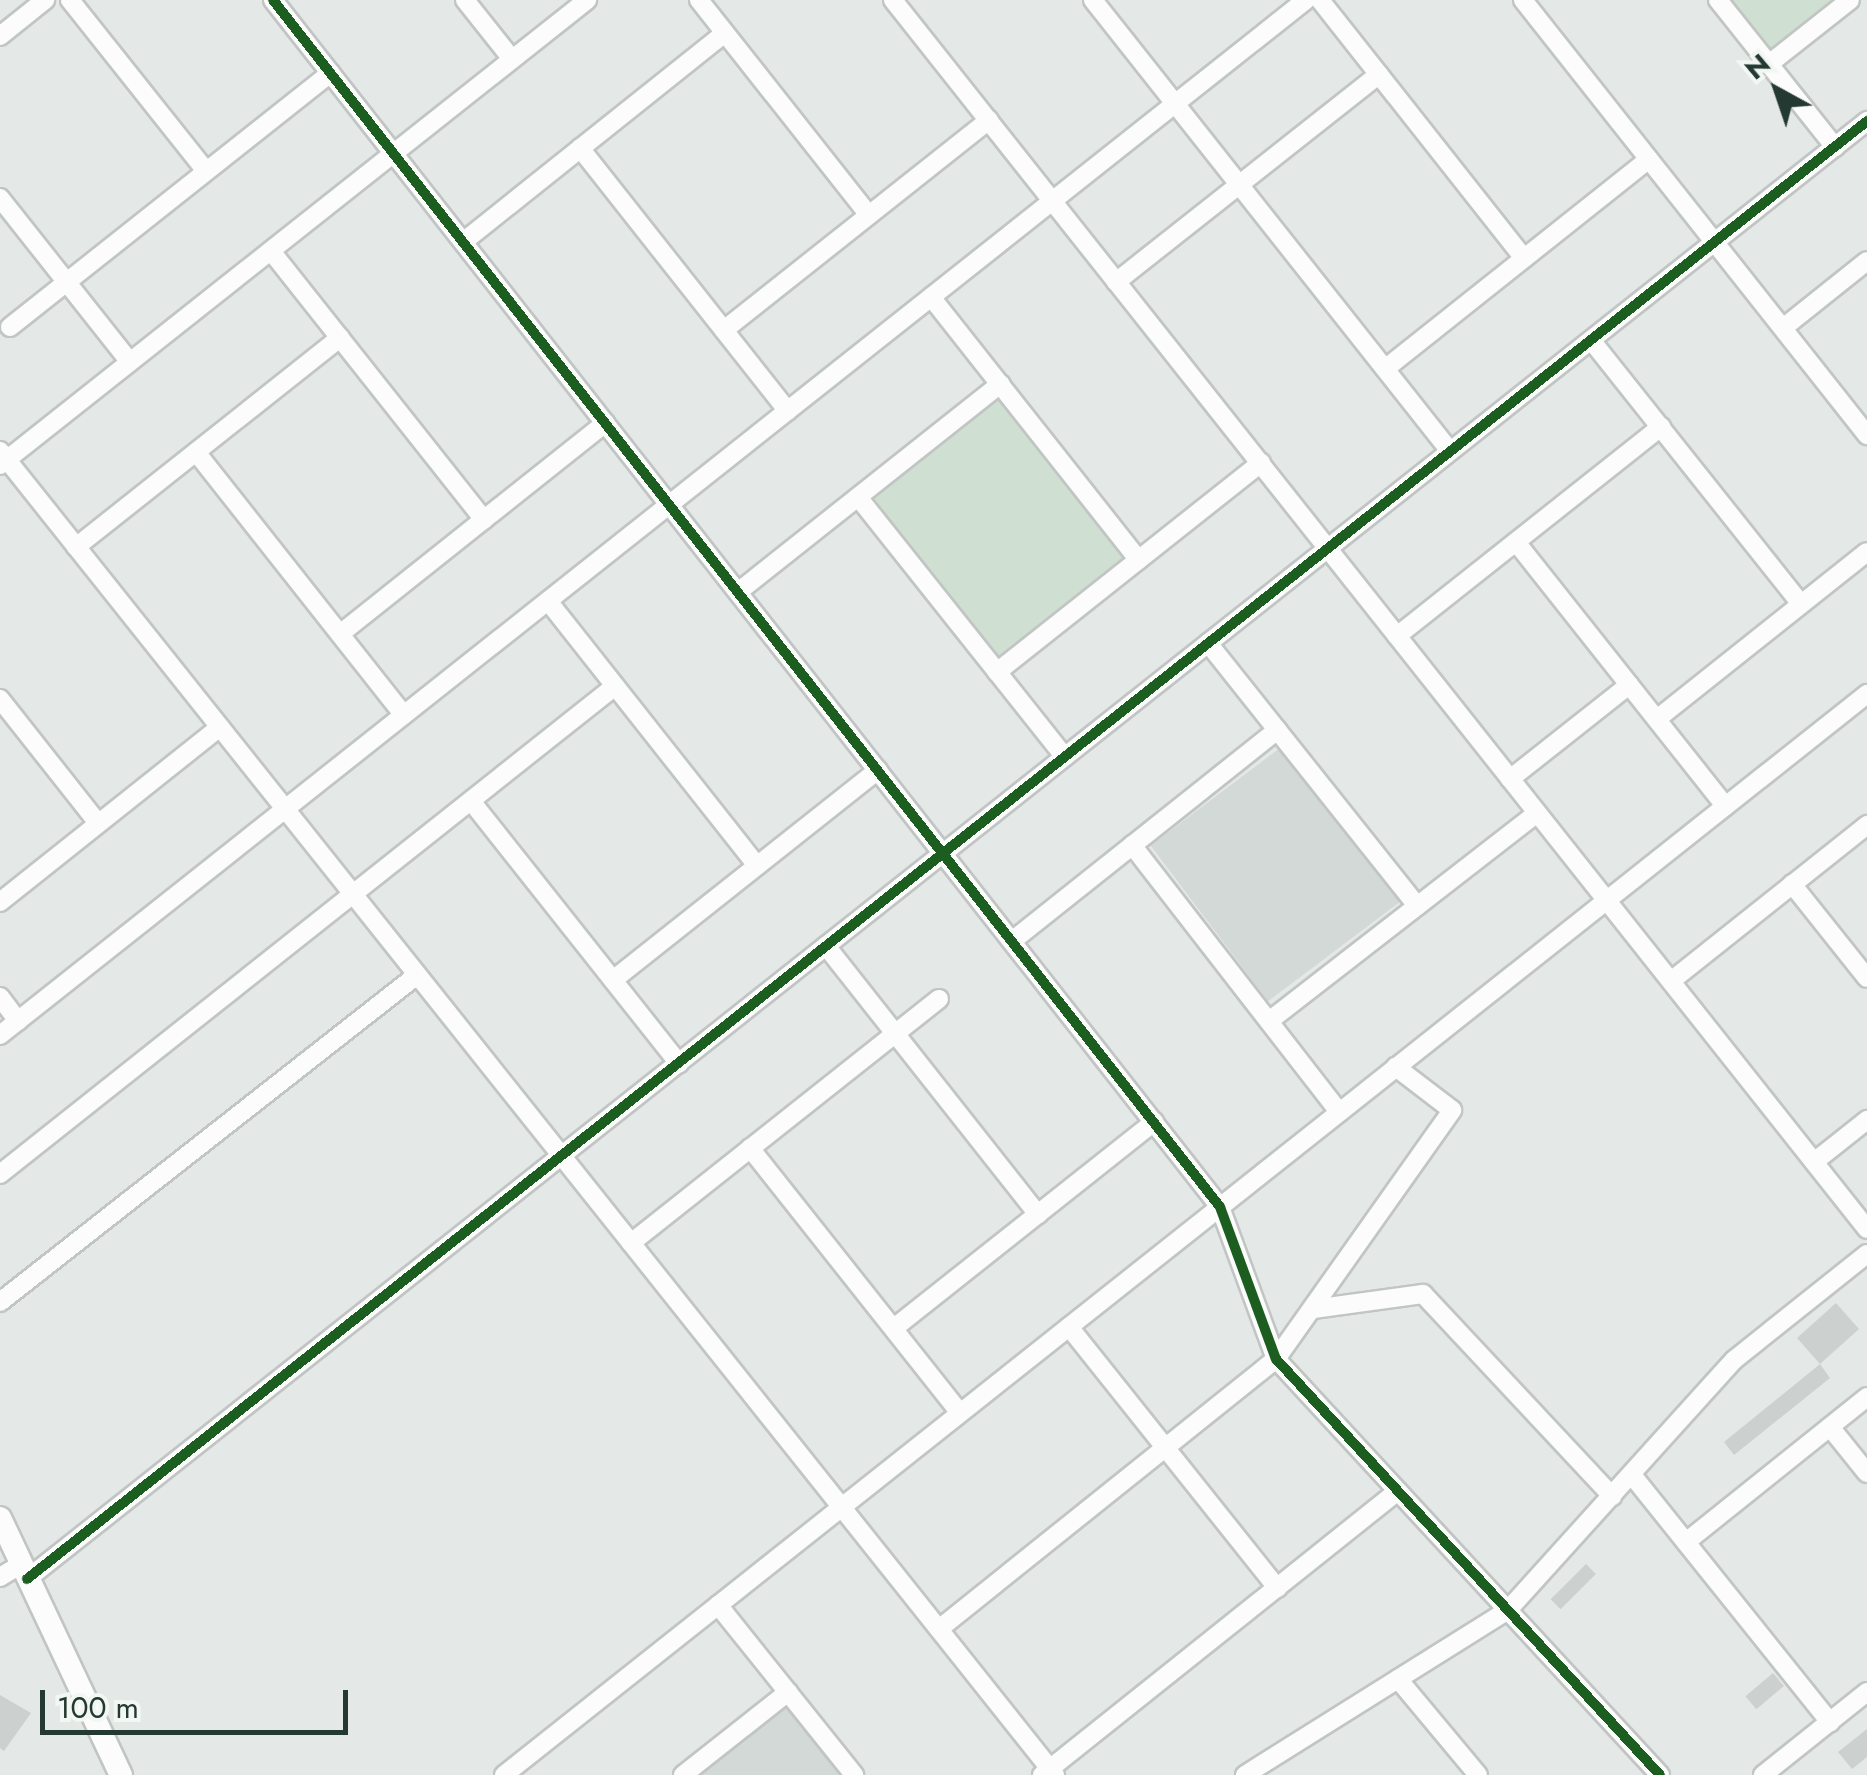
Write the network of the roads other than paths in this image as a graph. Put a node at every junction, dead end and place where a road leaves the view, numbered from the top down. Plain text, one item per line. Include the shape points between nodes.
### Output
1 (45, 0) edge
2 (70, 0) edge
3 (273, 0) edge
4 (465, 0) edge
5 (586, 0) edge
6 (699, 0) edge
7 (894, 0) edge
8 (1093, 0) edge
9 (1306, 0) edge
10 (1320, 0) edge
11 (1523, 0) edge
12 (1718, 0) edge
13 (1850, 0) edge
14 (725, 33) junction
15 (0, 36) edge
16 (512, 59) junction
17 (1769, 64) junction
18 (330, 72) junction
19 (1378, 74) junction
20 (1175, 104) junction
21 (989, 120) junction
22 (1867, 121) edge
23 (1834, 147) junction
24 (580, 148) junction
25 (393, 154) junction
26 (1649, 159) junction
27 (206, 171) junction
28 (1239, 184) junction
29 (0, 198) edge
30 (1053, 201) junction
31 (869, 215) junction
32 (462, 242) junction
33 (1714, 242) junction
34 (271, 250) junction
35 (1524, 258) junction
36 (1867, 261) edge
37 (66, 282) junction
38 (1116, 282) junction
39 (931, 298) junction
40 (10, 327) dead end
41 (1783, 328) junction
42 (724, 330) junction
43 (340, 338) junction
44 (1591, 340) junction
45 (130, 362) junction
46 (1385, 369) junction
47 (1000, 384) junction
48 (788, 410) junction
49 (606, 424) junction
50 (1660, 427) junction
51 (1867, 435) edge
52 (196, 452) junction
53 (1450, 452) junction
54 (2, 459) edge
55 (1260, 463) junction
56 (858, 496) junction
57 (670, 505) junction
58 (484, 520) junction
59 (1516, 542) junction
60 (76, 547) junction
61 (1328, 548) junction
62 (1867, 552) edge
63 (1139, 560) junction
64 (738, 592) junction
65 (548, 601) junction
66 (1801, 604) junction
67 (340, 634) junction
68 (1397, 636) junction
69 (1208, 643) junction
70 (997, 672) junction
71 (1630, 684) junction
72 (615, 686) junction
73 (1867, 694) edge
74 (0, 699) edge
75 (404, 715) junction
76 (1656, 719) junction
77 (220, 727) junction
78 (1278, 730) junction
79 (1064, 757) junction
80 (878, 770) junction
81 (1510, 779) junction
82 (471, 801) junction
83 (1726, 806) junction
84 (285, 809) junction
85 (1537, 812) junction
86 (98, 823) junction
87 (1867, 825) edge
88 (1132, 845) junction
89 (943, 854) junction
90 (757, 866) junction
91 (1792, 884) junction
92 (353, 894) junction
93 (1607, 900) junction
94 (0, 902) edge
95 (1417, 906) junction
96 (1012, 941) junction
97 (826, 946) junction
98 (417, 975) junction
99 (1867, 978) edge
100 (613, 980) junction
101 (1670, 981) junction
102 (0, 997) edge
103 (939, 999) dead end
104 (18, 1020) junction
105 (1269, 1021) junction
106 (894, 1034) junction
107 (0, 1035) edge
108 (679, 1063) junction
109 (1396, 1067) junction
110 (1340, 1112) junction
111 (1867, 1120) edge
112 (1154, 1122) junction
113 (750, 1148) junction
114 (562, 1156) junction
115 (1814, 1162) junction
116 (0, 1174) edge
117 (1220, 1207) junction
118 (1038, 1214) junction
119 (1867, 1229) edge
120 (631, 1243) junction
121 (1867, 1254) edge
122 (0, 1302) edge
123 (1313, 1309) junction
124 (1069, 1327) junction
125 (894, 1328) junction
126 (1276, 1359) junction
127 (1867, 1397) edge
128 (960, 1413) junction
129 (1830, 1426) junction
130 (1165, 1448) junction
131 (1867, 1472) edge
132 (1632, 1475) junction
133 (1398, 1491) junction
134 (1612, 1496) junction
135 (841, 1507) junction
136 (0, 1518) edge
137 (1686, 1542) junction
138 (16, 1574) edge
139 (1277, 1588) junction
140 (718, 1605) junction
141 (1508, 1610) junction
142 (938, 1629) junction
143 (1398, 1679) junction
144 (788, 1692) junction
145 (1867, 1692) edge
146 (1830, 1722) junction
147 (1049, 1773) edge
148 (121, 1775) edge
149 (504, 1775) edge
150 (683, 1775) edge
151 (854, 1775) edge
152 (1246, 1775) edge
153 (1478, 1775) edge
154 (1660, 1775) edge
155 (1763, 1775) edge

1 - 15 street
2 - 27 street
3 - 18 street
4 - 16 street
5 - 16 street
6 - 14 street
7 - 21 street
8 - 20 street
9 - 20 street
10 - 19 street
11 - 26 street
12 - 17 street
13 - 17 street
14 - 24 street
14 - 31 street
16 - 25 street
17 - 23 street
18 - 25 street
18 - 27 street
19 - 28 street
19 - 35 street
20 - 28 street
20 - 30 street
21 - 30 street
21 - 31 street
22 - 23 street
23 - 33 street
24 - 32 street
24 - 42 street
25 - 32 street
25 - 34 street
26 - 33 street
26 - 35 street
27 - 37 street
28 - 38 street
28 - 46 street
29 - 37 street
30 - 38 street
30 - 39 street
31 - 42 street
32 - 49 street
33 - 41 street
33 - 44 street
34 - 43 street
34 - 45 street
35 - 46 street
36 - 41 street
37 - 40 street
37 - 45 street
38 - 55 street
39 - 47 street
39 - 48 street
41 - 51 street
42 - 48 street
43 - 52 street
43 - 58 street
44 - 50 street
44 - 53 street
45 - 54 street
46 - 53 street
47 - 56 street
47 - 63 street
48 - 57 street
49 - 57 street
49 - 58 street
50 - 59 street
50 - 66 street
52 - 60 street
52 - 67 street
53 - 61 street
54 - 60 street
55 - 61 street
55 - 63 street
56 - 64 street
56 - 70 street
57 - 64 street
57 - 65 street
58 - 67 street
59 - 68 street
59 - 71 street
60 - 77 street
61 - 68 street
61 - 69 street
62 - 66 street
63 - 70 street
64 - 80 street
65 - 72 street
65 - 75 street
66 - 76 street
67 - 75 street
68 - 81 street
69 - 78 street
69 - 79 street
70 - 79 street
71 - 76 street
71 - 81 street
72 - 82 street
72 - 90 street
73 - 83 street
74 - 86 street
75 - 84 street
76 - 83 street
77 - 84 street
77 - 86 street
78 - 88 street
78 - 95 street
79 - 89 street
80 - 89 street
80 - 90 street
81 - 85 street
82 - 92 street
82 - 100 street
83 - 93 street
84 - 92 street
84 - 104 street
85 - 93 street
85 - 95 street
86 - 94 street
87 - 91 street
88 - 96 street
88 - 105 street
89 - 96 street
89 - 97 street
90 - 100 street
91 - 99 street
91 - 101 street
92 - 98 street
92 - 116 street
93 - 101 street
93 - 109 street
95 - 105 street
96 - 112 street
97 - 106 street
97 - 108 street
98 - 114 street
98 - 122 street
100 - 108 street
101 - 115 street
102 - 104 street
103 - 106 street
104 - 107 street
105 - 110 street
106 - 113 street
106 - 118 street
108 - 114 street
109 - 110 street
109 - 123 street via 1452,1110
110 - 117 street
111 - 115 street
112 - 117 street
112 - 118 street
113 - 120 street
113 - 125 street
114 - 120 street
114 - 138 street
115 - 119 street
117 - 124 street
117 - 126 street
118 - 125 street
120 - 135 street
121 - 132 street via 1734,1360
123 - 126 street
123 - 134 street via 1424,1294
124 - 128 street
124 - 130 street
125 - 128 street
126 - 130 street
126 - 133 street
127 - 129 street
128 - 135 street
129 - 131 street
129 - 137 street
130 - 139 street
130 - 142 street
132 - 134 street
132 - 137 street
133 - 139 street
133 - 141 street
134 - 141 street
135 - 140 street
135 - 142 street
136 - 138 main road
137 - 146 street
138 - 148 main road
139 - 147 street
140 - 144 street
140 - 149 street
141 - 143 street
141 - 154 street
142 - 147 street
143 - 152 street
143 - 153 street
144 - 150 street
144 - 151 street
145 - 146 street
146 - 155 street

